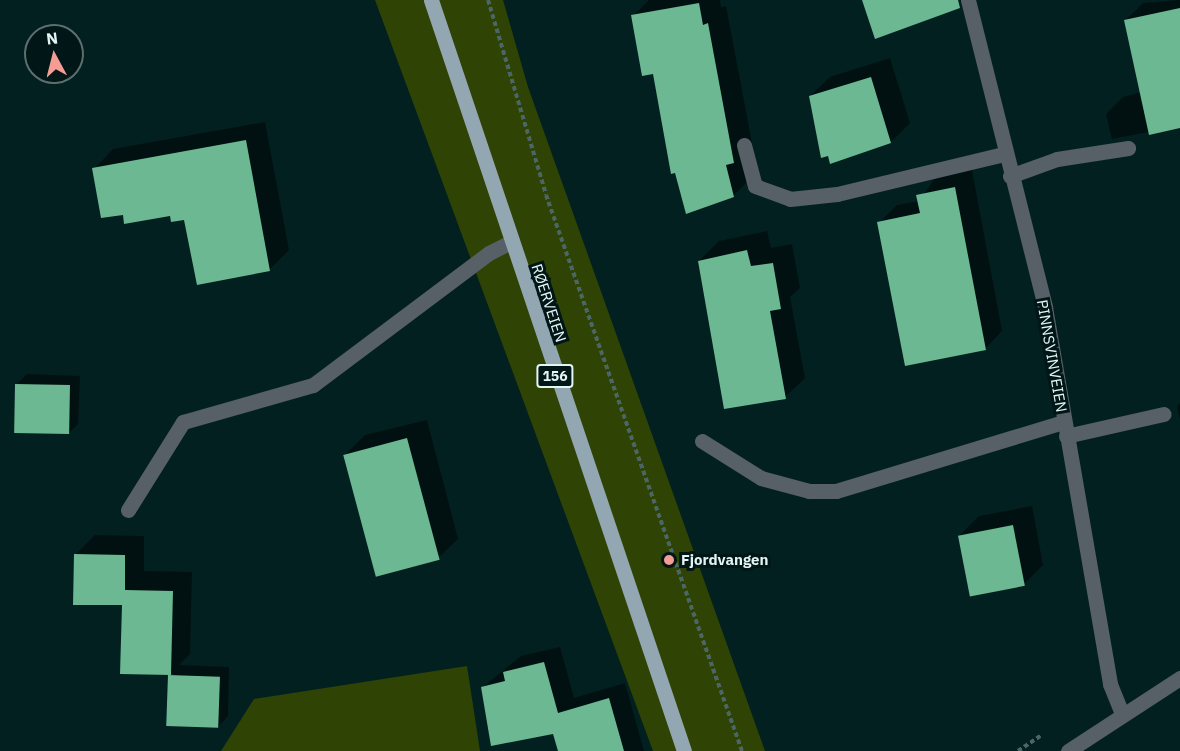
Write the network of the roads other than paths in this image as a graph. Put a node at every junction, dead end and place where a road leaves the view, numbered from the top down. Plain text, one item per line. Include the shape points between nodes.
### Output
1 (431, 0) edge
2 (968, 0) edge
3 (744, 145) dead end
4 (1128, 148) dead end
5 (1004, 154) junction
6 (1010, 176) junction
7 (511, 242) junction
8 (1164, 414) dead end
9 (1064, 429) junction
10 (702, 441) dead end
11 (128, 510) dead end
12 (1180, 678) edge
13 (1122, 714) junction
14 (684, 751) edge
15 (1068, 751) edge

1 - 7 main road, RØERVEIEN / 156
2 - 5 street, PINNSVINVEIEN
3 - 5 street via 755,186 789,199 837,194
4 - 6 street via 1058,159
5 - 6 street, PINNSVINVEIEN
6 - 9 street, PINNSVINVEIEN via 1045,307
7 - 11 street via 297,394 227,406 183,422
7 - 14 main road, RØERVEIEN / 156
8 - 9 street
9 - 10 street via 837,491 809,491 761,477
9 - 13 street, PINNSVINVEIEN via 1110,684
12 - 13 street
13 - 15 street

